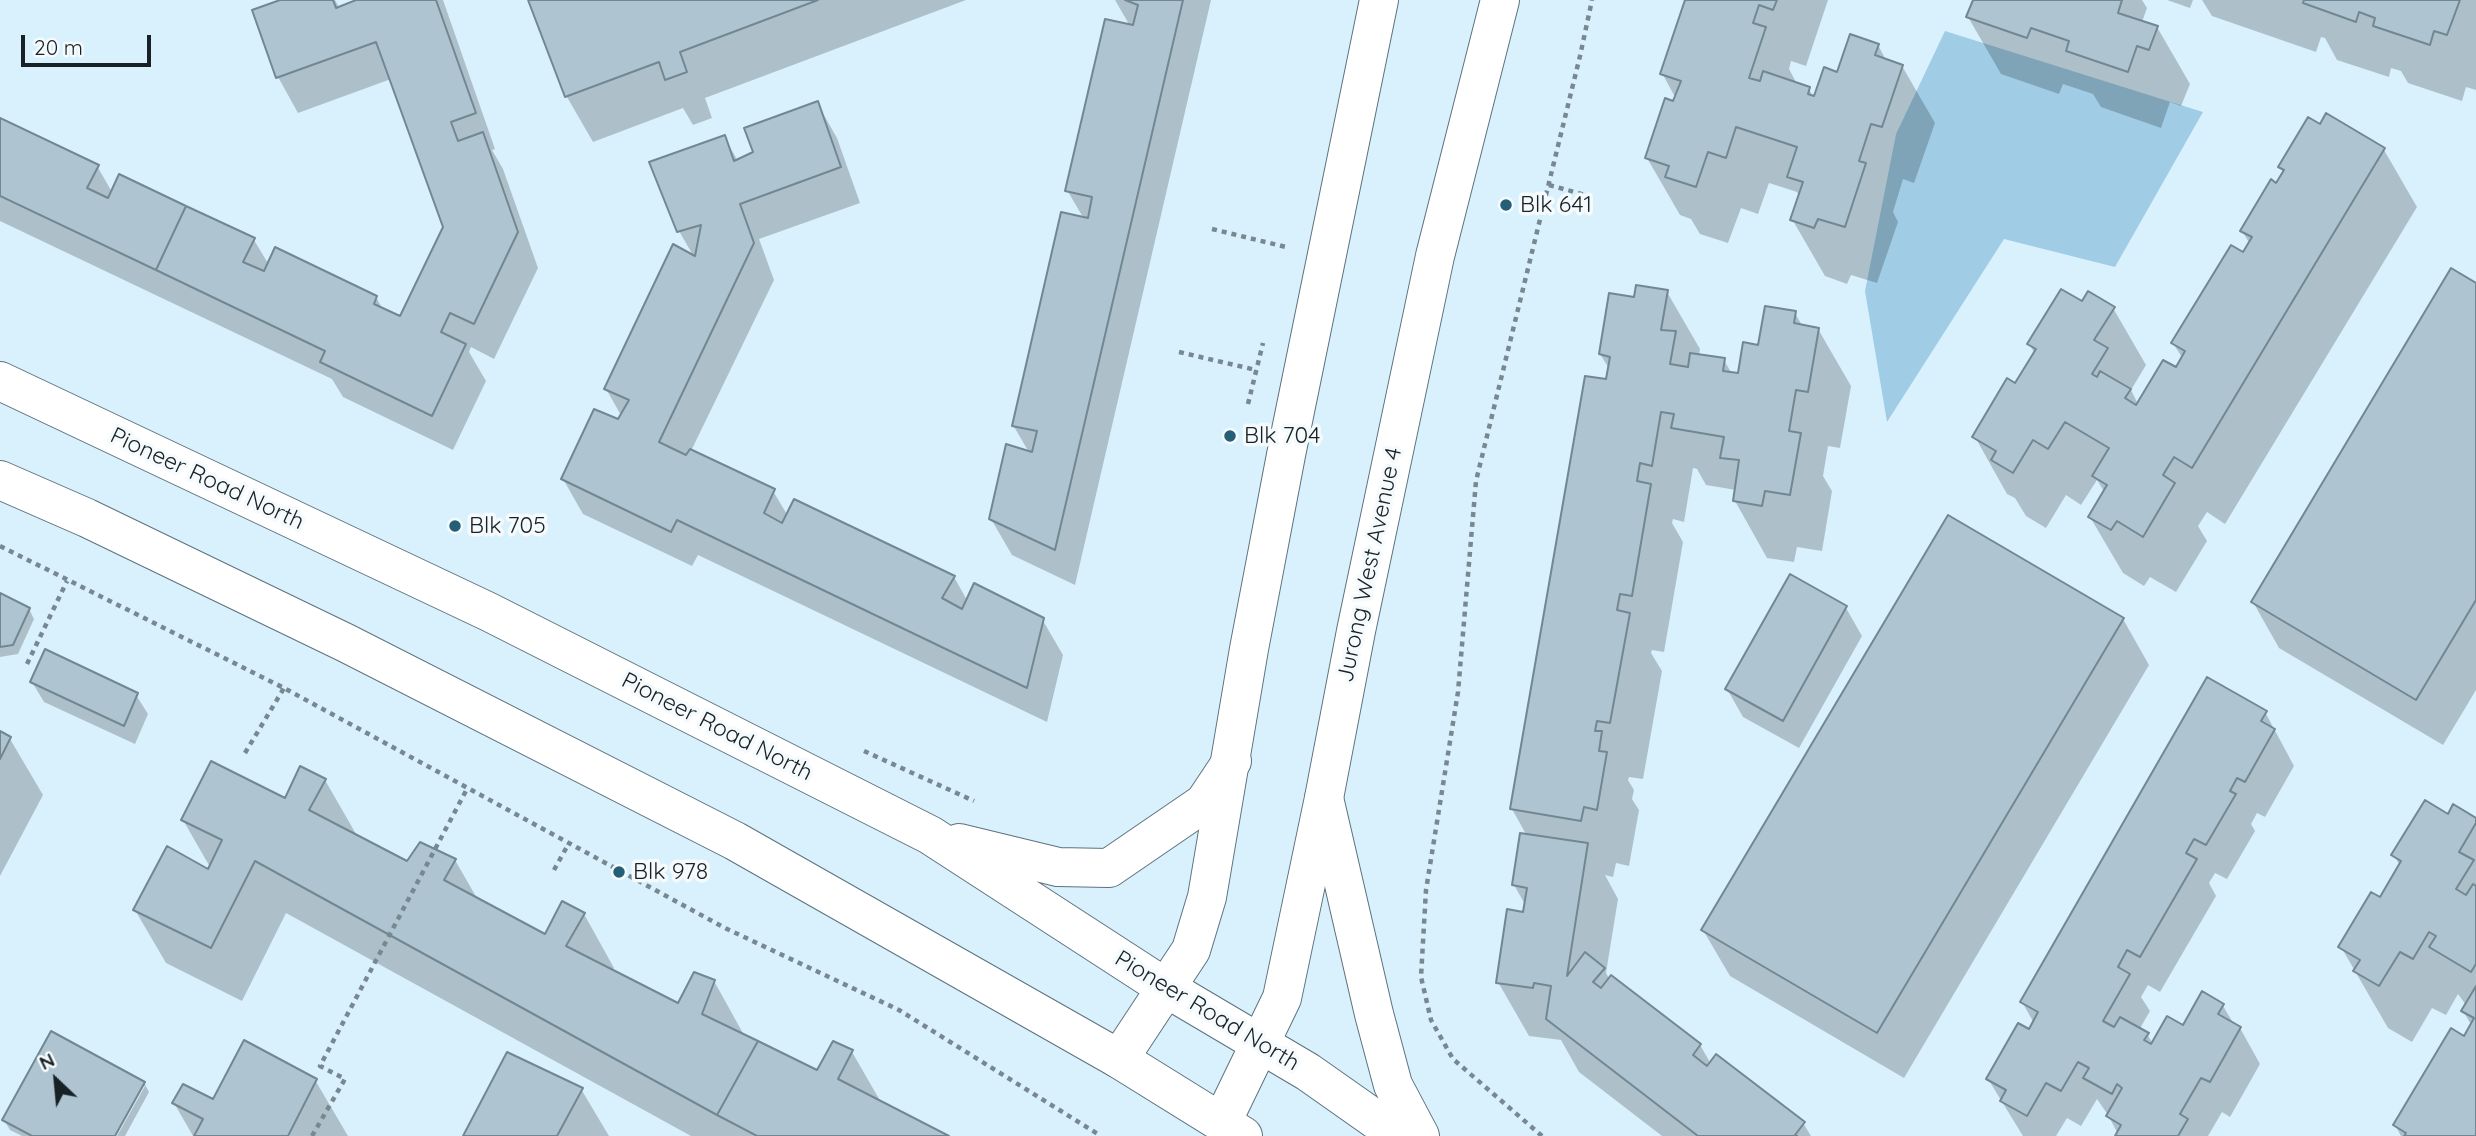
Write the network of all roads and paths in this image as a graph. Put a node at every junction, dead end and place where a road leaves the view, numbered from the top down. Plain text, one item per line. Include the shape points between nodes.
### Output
1 (1378, 0) edge
2 (1500, 0) edge
3 (1592, 0) edge
4 (1549, 185) junction
5 (1585, 195) dead end
6 (1212, 229) dead end
7 (1287, 247) dead end
8 (1179, 352) dead end
9 (1256, 370) dead end
10 (0, 381) edge
11 (0, 480) edge
12 (0, 546) edge
13 (68, 581) junction
14 (27, 664) dead end
15 (284, 688) junction
16 (245, 753) dead end
17 (1232, 761) junction
18 (467, 787) junction
19 (1324, 798) junction
20 (930, 835) junction
21 (569, 843) junction
22 (554, 870) dead end
23 (1166, 988) junction
24 (1259, 1044) junction
25 (1119, 1059) junction
26 (1232, 1129) edge
27 (312, 1136) edge
28 (1101, 1136) edge
29 (1398, 1136) edge
30 (1420, 1136) edge
31 (1542, 1136) edge

1 - 17 main road via 1286,455
2 - 19 main road, Jurong West Avenue 4 via 1432,269
3 - 4 path
4 - 5 path
4 - 31 path via 1476,481 1458,692 1426,890 1421,977 1431,1020 1453,1059
6 - 7 path
8 - 9 path
10 - 20 main road, Pioneer Road North via 489,612
11 - 25 main road via 334,637 735,841
12 - 13 path
13 - 14 path
13 - 15 path
15 - 16 path
15 - 18 path
17 - 20 main road via 1204,803 1109,868 1058,867
17 - 23 main road via 1207,897 1191,950
18 - 21 path
18 - 27 path via 320,1066 345,1079
19 - 24 main road, Jurong West Avenue 4 via 1282,998
19 - 30 main road via 1393,1085
20 - 23 main road, Pioneer Road North
21 - 22 path
21 - 28 path via 725,928 899,1010
23 - 24 main road, Pioneer Road North
23 - 25 main road
24 - 26 main road, Jurong West Avenue 4
24 - 29 main road, Pioneer Road North via 1308,1072
25 - 26 main road

